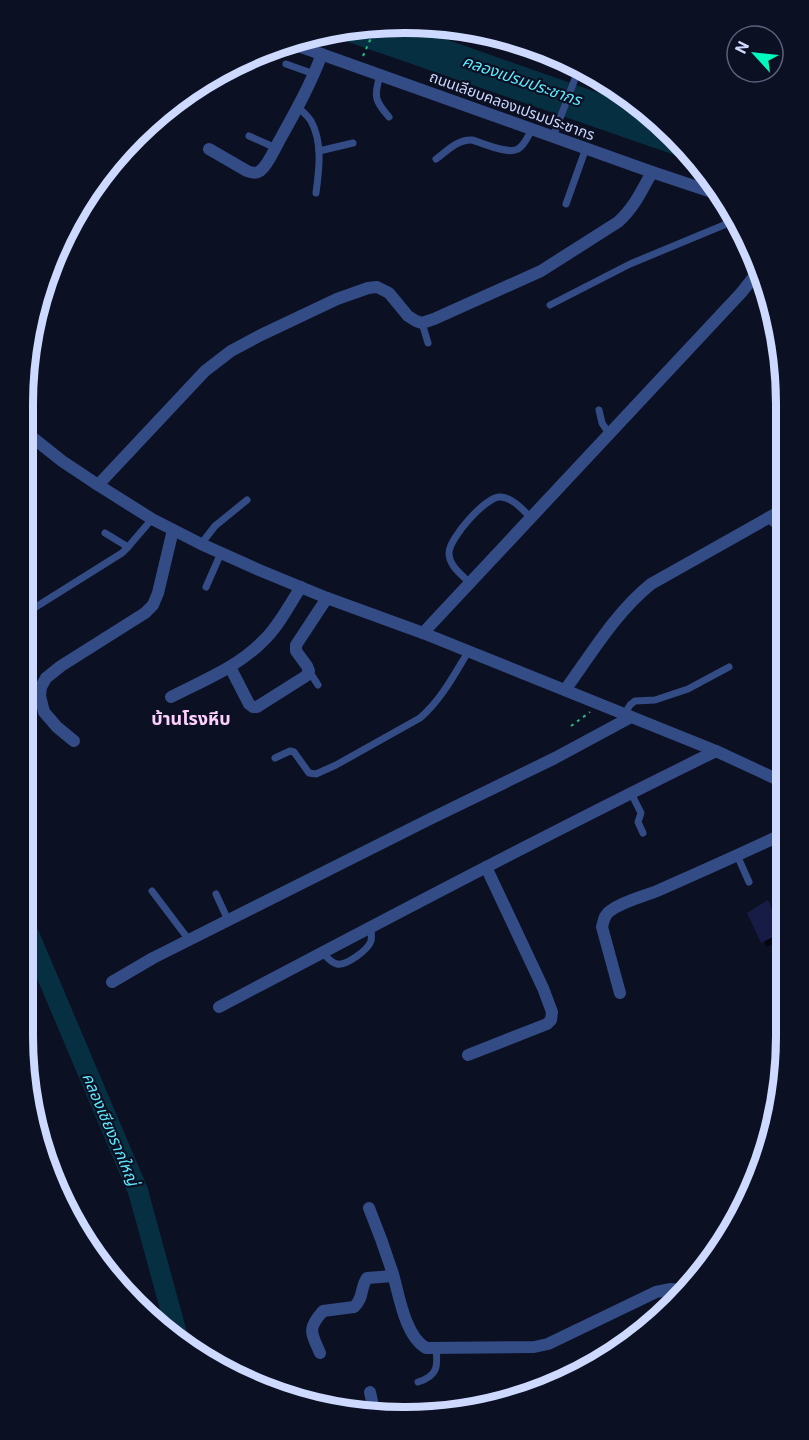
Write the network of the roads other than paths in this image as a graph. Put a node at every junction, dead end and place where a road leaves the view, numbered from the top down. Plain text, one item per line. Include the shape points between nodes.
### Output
1 (303, 47) edge
2 (322, 54) junction
3 (286, 64) dead end
4 (314, 74) junction
5 (380, 75) junction
6 (576, 75) edge
7 (298, 107) junction
8 (389, 117) dead end
9 (532, 129) junction
10 (249, 136) dead end
11 (553, 137) junction
12 (353, 142) dead end
13 (276, 148) junction
14 (586, 148) junction
15 (209, 150) dead end
16 (319, 151) junction
17 (436, 159) dead end
18 (651, 172) junction
19 (708, 191) edge
20 (316, 193) dead end
21 (566, 204) dead end
22 (727, 221) edge
23 (753, 277) edge
24 (550, 305) dead end
25 (422, 323) junction
26 (429, 343) dead end
27 (599, 410) dead end
28 (610, 435) junction
29 (33, 438) edge
30 (98, 485) junction
31 (247, 500) dead end
32 (776, 514) edge
33 (531, 518) junction
34 (152, 519) junction
35 (768, 519) junction
36 (776, 526) edge
37 (173, 530) junction
38 (105, 533) dead end
39 (201, 544) junction
40 (128, 548) junction
41 (221, 553) junction
42 (470, 583) junction
43 (206, 587) dead end
44 (301, 587) junction
45 (327, 598) junction
46 (33, 609) edge
47 (423, 633) junction
48 (468, 652) junction
49 (230, 667) junction
50 (729, 667) dead end
51 (309, 671) junction
52 (318, 685) dead end
53 (41, 687) junction
54 (565, 690) junction
55 (33, 693) edge
56 (171, 697) dead end
57 (627, 716) junction
58 (74, 741) dead end
59 (716, 751) junction
60 (275, 758) dead end
61 (776, 779) edge
62 (631, 793) junction
63 (643, 833) dead end
64 (776, 837) edge
65 (737, 855) junction
66 (486, 867) junction
67 (749, 882) dead end
68 (152, 891) dead end
69 (216, 894) dead end
70 (228, 920) junction
71 (371, 926) junction
72 (189, 940) junction
73 (322, 952) junction
74 (112, 982) dead end
75 (620, 993) dead end
76 (219, 1007) dead end
77 (468, 1055) dead end
78 (369, 1208) dead end
79 (393, 1276) junction
80 (675, 1289) edge
81 (436, 1348) junction
82 (320, 1353) dead end
83 (418, 1382) dead end
84 (370, 1392) dead end
85 (373, 1405) edge

1 - 2 street, ถนนเลียบคลองเปรมประชากร
2 - 4 street
2 - 5 street, ถนนเลียบคลองเปรมประชากร
3 - 4 lane
4 - 7 street
5 - 8 lane via 376,96
5 - 9 street, ถนนเลียบคลองเปรมประชากร
6 - 11 lane
7 - 13 street
7 - 16 lane via 312,122
9 - 11 street, ถนนเลียบคลองเปรมประชากร
9 - 17 lane via 517,150 509,152 466,139
10 - 13 lane
11 - 14 street, ถนนเลียบคลองเปรมประชากร
12 - 16 lane
13 - 15 street via 260,172 254,174
14 - 18 street, ถนนเลียบคลองเปรมประชากร
14 - 21 lane
16 - 20 lane
18 - 19 street, ถนนเลียบคลองเปรมประชากร
18 - 25 street via 633,206 618,222 541,271
22 - 24 lane
23 - 28 street
25 - 26 lane
25 - 30 street via 408,316 389,292 377,287 337,299 261,335 205,371
27 - 28 lane
28 - 33 street
29 - 30 street
30 - 34 street
31 - 39 lane via 215,525
32 - 35 street
33 - 42 street
33 - 42 lane via 513,501 496,496 460,528 449,553 452,564
34 - 37 street
34 - 40 lane
35 - 36 lane
35 - 54 street via 636,595
37 - 39 street
37 - 53 street via 153,605 61,666
38 - 40 lane
39 - 41 street
40 - 46 lane
41 - 43 lane
41 - 44 street
42 - 47 street
44 - 45 street
44 - 49 street via 263,642
45 - 47 street
45 - 51 street via 296,645
47 - 48 street
48 - 54 street
48 - 60 lane via 431,709 345,760 316,774 309,773 290,751
49 - 51 street via 249,704 257,707
49 - 56 street
50 - 57 lane via 678,693 635,701
51 - 52 lane
53 - 55 street
53 - 58 street via 44,712
54 - 57 street
57 - 59 street
57 - 70 street via 555,758
59 - 61 street
59 - 62 street
62 - 63 lane via 640,808 638,822
62 - 66 street
64 - 65 street
65 - 67 lane
65 - 75 street via 607,912 602,927
66 - 71 street
66 - 77 street via 552,1012 547,1024
68 - 72 lane
69 - 70 lane
70 - 72 street
71 - 73 street
71 - 73 lane via 371,943 345,964 331,961
72 - 74 street
73 - 76 street
78 - 79 street
79 - 81 street via 414,1336 426,1348
79 - 82 street via 367,1278 354,1307 323,1311 312,1326
80 - 81 street via 656,1292 548,1344
81 - 83 lane via 436,1370 427,1380
84 - 85 street

